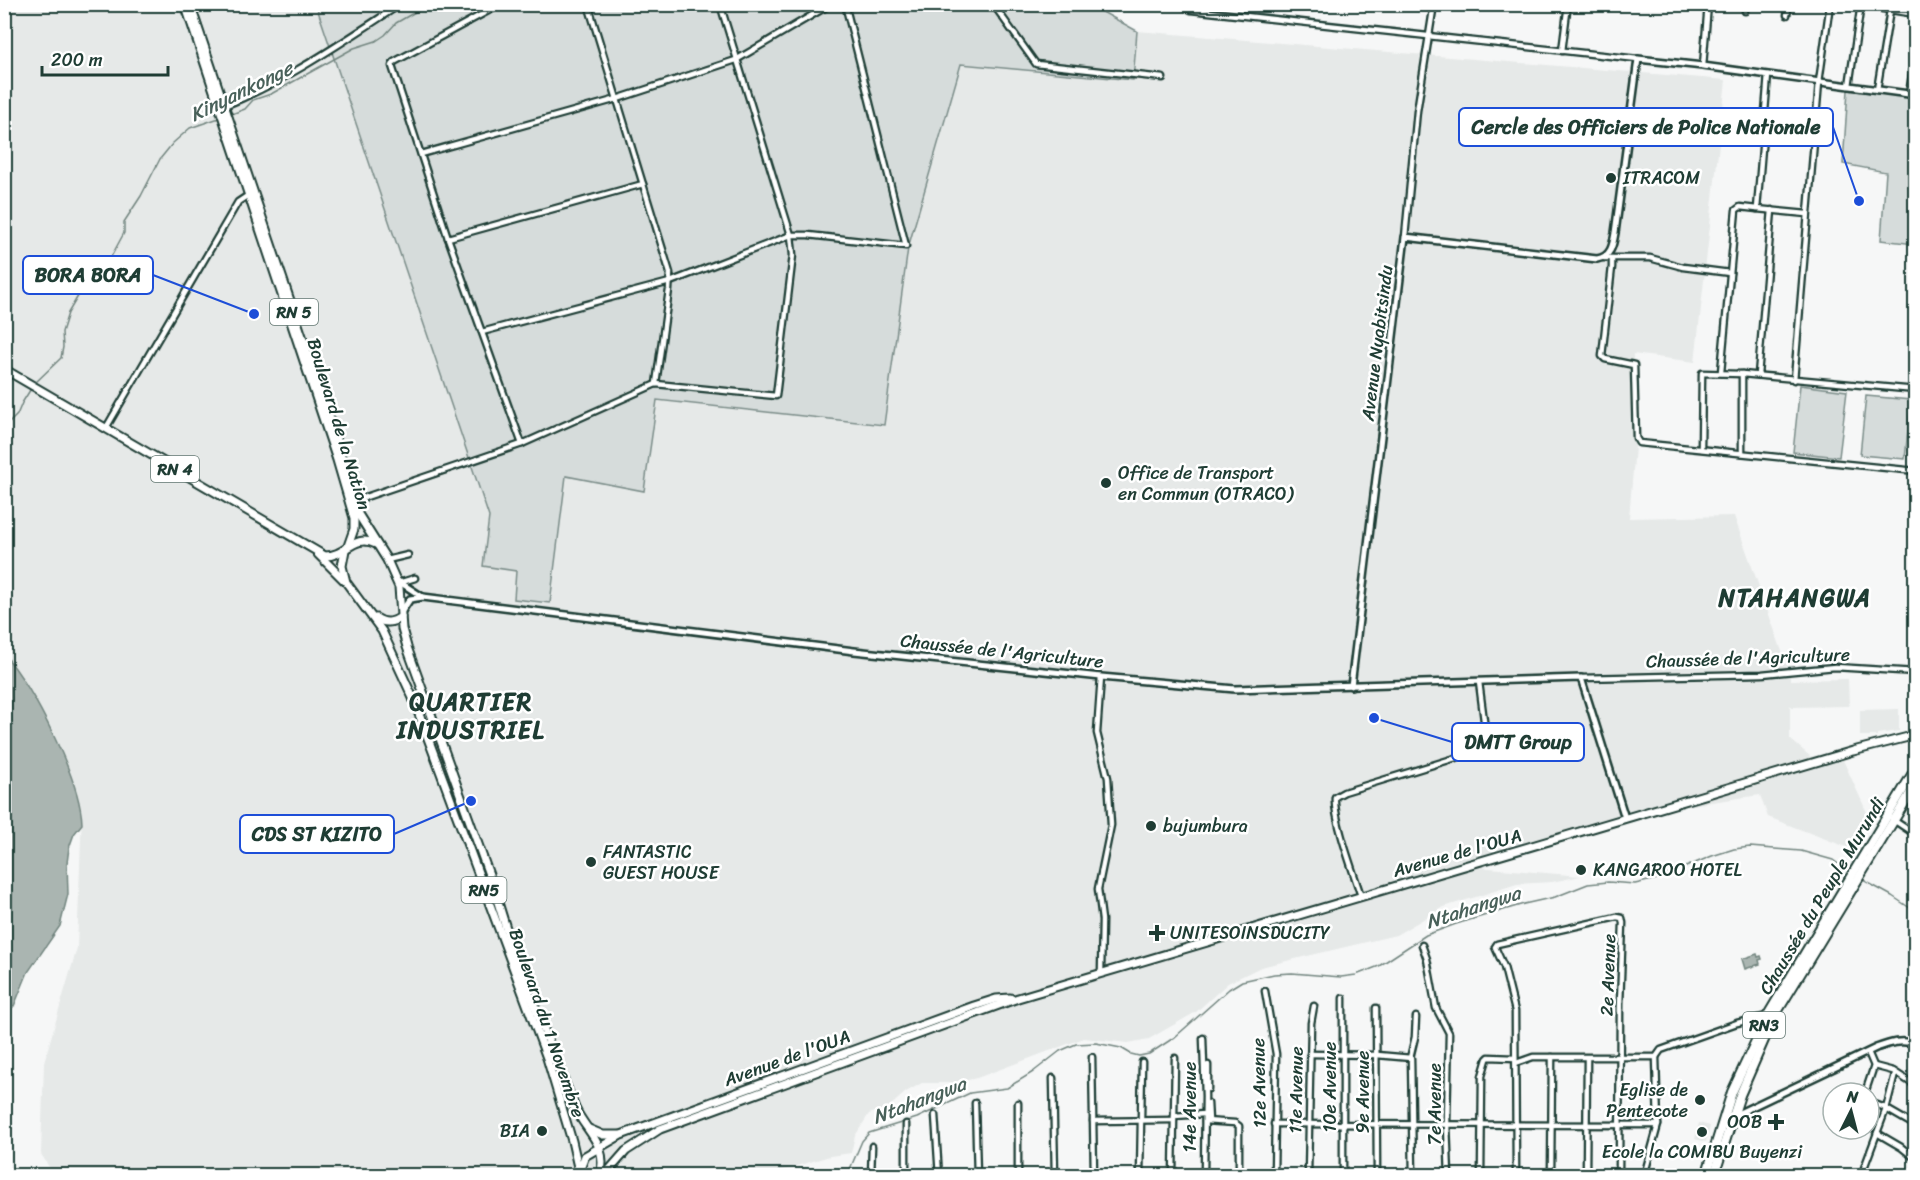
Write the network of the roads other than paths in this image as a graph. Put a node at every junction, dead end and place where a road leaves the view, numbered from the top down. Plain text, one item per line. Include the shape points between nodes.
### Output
1 (185, 4) edge
2 (190, 4) edge
3 (401, 4) edge
4 (501, 4) edge
5 (588, 4) edge
6 (720, 4) edge
7 (831, 4) edge
8 (845, 4) edge
9 (993, 4) edge
10 (1180, 4) edge
11 (1434, 4) edge
12 (1568, 4) edge
13 (1708, 4) edge
14 (1789, 4) edge
15 (1830, 4) edge
16 (1852, 4) edge
17 (1861, 5) edge
18 (1891, 7) edge
19 (1916, 14) edge
20 (1787, 15) dead end
21 (1429, 37) junction
22 (1916, 48) edge
23 (1562, 51) junction
24 (1638, 59) junction
25 (736, 60) junction
26 (1703, 66) junction
27 (1768, 75) junction
28 (1163, 78) dead end
29 (1819, 82) junction
30 (1849, 86) junction
31 (1876, 90) junction
32 (1908, 94) junction
33 (1916, 95) edge
34 (617, 99) junction
35 (224, 110) junction
36 (421, 154) junction
37 (643, 184) junction
38 (251, 194) junction
39 (1757, 209) junction
40 (1772, 210) junction
41 (1807, 214) junction
42 (791, 235) junction
43 (1405, 237) junction
44 (448, 238) junction
45 (1604, 258) junction
46 (1612, 258) junction
47 (1730, 273) junction
48 (670, 282) junction
49 (482, 332) junction
50 (4, 369) edge
51 (1721, 372) junction
52 (1742, 374) junction
53 (1758, 375) junction
54 (1794, 380) junction
55 (656, 384) junction
56 (1916, 390) edge
57 (105, 428) junction
58 (522, 444) junction
59 (1701, 448) junction
60 (1742, 453) junction
61 (1916, 471) edge
62 (354, 504) junction
63 (376, 544) junction
64 (346, 548) junction
65 (314, 550) junction
66 (408, 555) dead end
67 (387, 560) junction
68 (415, 578) dead end
69 (399, 580) junction
70 (346, 582) junction
71 (423, 597) junction
72 (401, 614) junction
73 (372, 615) junction
74 (1916, 672) edge
75 (1101, 677) junction
76 (1581, 678) junction
77 (1479, 682) junction
78 (1352, 686) junction
79 (1916, 733) edge
80 (1916, 768) edge
81 (1916, 784) edge
82 (458, 789) junction
83 (448, 793) junction
84 (1625, 818) junction
85 (1890, 818) junction
86 (1916, 835) edge
87 (1361, 896) junction
88 (1422, 945) dead end
89 (1101, 973) junction
90 (1265, 991) dead end
91 (1343, 998) dead end
92 (1314, 1006) dead end
93 (1376, 1008) dead end
94 (975, 1009) junction
95 (1771, 1016) junction
96 (1416, 1017) dead end
97 (546, 1031) junction
98 (538, 1035) junction
99 (1203, 1038) dead end
100 (1916, 1044) edge
101 (1868, 1052) junction
102 (1310, 1053) junction
103 (1343, 1054) junction
104 (1377, 1055) junction
105 (1092, 1057) dead end
106 (1552, 1057) junction
107 (1656, 1057) junction
108 (1175, 1058) dead end
109 (1587, 1058) junction
110 (1620, 1058) junction
111 (1410, 1059) junction
112 (1516, 1060) junction
113 (1142, 1062) dead end
114 (1208, 1065) dead end
115 (1874, 1066) junction
116 (1895, 1074) junction
117 (1053, 1078) dead end
118 (1869, 1081) edge
119 (1916, 1086) edge
120 (975, 1103) dead end
121 (1018, 1103) dead end
122 (1881, 1107) edge
123 (1886, 1109) junction
124 (1205, 1114) junction
125 (935, 1115) dead end
126 (1731, 1117) junction
127 (1174, 1118) junction
128 (1141, 1119) junction
129 (1093, 1121) junction
130 (1207, 1121) junction
131 (1881, 1122) edge
132 (1722, 1123) junction
133 (906, 1124) dead end
134 (1274, 1124) junction
135 (1344, 1124) junction
136 (1412, 1124) junction
137 (1447, 1124) junction
138 (1586, 1124) junction
139 (1620, 1124) junction
140 (1309, 1125) junction
141 (1377, 1125) junction
142 (1481, 1125) junction
143 (1550, 1125) junction
144 (1658, 1125) junction
145 (1516, 1126) junction
146 (1916, 1126) edge
147 (587, 1128) junction
148 (621, 1135) junction
149 (1881, 1135) edge
150 (1874, 1141) edge
151 (872, 1146) dead end
152 (600, 1147) junction
153 (1916, 1159) edge
154 (580, 1173) edge
155 (602, 1176) edge
156 (871, 1176) edge
157 (906, 1176) edge
158 (939, 1176) edge
159 (977, 1176) edge
160 (1018, 1176) edge
161 (1055, 1176) edge
162 (1095, 1176) edge
163 (1140, 1176) edge
164 (1173, 1176) edge
165 (1204, 1176) edge
166 (1239, 1176) edge
167 (1274, 1176) edge
168 (1308, 1176) edge
169 (1343, 1176) edge
170 (1377, 1176) edge
171 (1413, 1176) edge
172 (1449, 1176) edge
173 (1482, 1176) edge
174 (1516, 1176) edge
175 (1551, 1176) edge
176 (1586, 1176) edge
177 (1619, 1176) edge
178 (1644, 1176) edge
179 (1706, 1176) edge
180 (1714, 1176) edge
181 (1861, 1176) edge

1 - 35 main road, Boulevard de la Nation / RN 5
2 - 35 main road, Boulevard de la Nation / RN 5
3 - 35 street
4 - 36 street via 393,63
5 - 34 street
6 - 25 street
7 - 25 street
8 - 42 street via 906,246
9 - 28 street via 1036,64
10 - 21 street via 1191,9
11 - 21 street, Avenue Nyabitsindu
12 - 23 street
13 - 26 street
14 - 20 street
15 - 29 street
16 - 17 street
17 - 18 street
17 - 30 street
18 - 19 street
18 - 31 street
21 - 23 street
21 - 43 street, Avenue Nyabitsindu via 1417,111
22 - 32 street
23 - 24 street
24 - 26 street
24 - 45 street via 1615,232 1611,250
25 - 34 street
25 - 42 street
26 - 27 street
27 - 29 street
27 - 39 street
29 - 30 street
29 - 41 street
30 - 31 street
31 - 32 street
32 - 33 street
34 - 36 street
34 - 37 street
35 - 38 main road, Boulevard de la Nation / RN 5
36 - 44 street
37 - 44 street
37 - 48 street
38 - 57 street via 238,202
38 - 62 main road, Boulevard de la Nation / RN 5
39 - 40 street
39 - 47 street via 1736,210
40 - 41 street
40 - 53 street
41 - 54 street
42 - 48 street
42 - 55 street via 793,255 776,396
43 - 45 street
43 - 78 street, Avenue Nyabitsindu
44 - 49 street
45 - 46 street
46 - 47 street via 1650,258
46 - 59 street via 1602,356 1634,365 1636,440
47 - 51 street
48 - 49 street
48 - 55 street
49 - 58 street
50 - 57 main road, RN 4
51 - 52 street
51 - 59 street via 1702,374
52 - 53 street
52 - 60 street
53 - 54 street
54 - 56 street
55 - 58 street
57 - 65 main road, RN 4
58 - 62 street
59 - 60 street
60 - 61 street
62 - 63 main road, Boulevard de la Nation / RN5
62 - 64 main road, Boulevard de la Nation via 354,529
63 - 64 main road via 367,540
63 - 67 main road, Boulevard du 1 Novembre / RN5
64 - 65 main road, RN 4 via 330,556
64 - 70 main road via 342,566
65 - 70 main road, RN 4
66 - 67 street
67 - 69 main road, Boulevard du 1 Novembre / RN5
68 - 69 street
69 - 71 street, Chaussée de l'Agriculture
69 - 72 main road, Boulevard du 1 Novembre / RN5
70 - 73 main road, Boulevard du 1 Novembre / RN5
71 - 72 street via 410,599
71 - 75 street, Chaussée de l'Agriculture via 854,651
72 - 73 main road via 396,621 385,622
72 - 82 main road, Boulevard du 1 Novembre / RN5 via 406,647
73 - 83 main road, Boulevard du 1 Novembre / RN5 via 413,698
74 - 76 street, Chaussée de l'Agriculture via 1835,667 1762,674
75 - 78 street, Chaussée de l'Agriculture via 1234,689
75 - 89 street via 1097,733 1107,778 1111,825 1098,889
76 - 77 street, Chaussée de l'Agriculture
76 - 84 street
77 - 78 street, Chaussée de l'Agriculture
77 - 87 street via 1485,749 1335,797 1338,821
79 - 84 main road, Avenue de l'OUA
80 - 85 highway, Chaussée du Peuple Murundi / RN3
81 - 85 highway, Chaussée du Peuple Murundi / RN3
82 - 83 main road
82 - 97 main road, Boulevard du 1 Novembre / RN5 via 514,954
83 - 98 main road, Boulevard du 1 Novembre / RN5
84 - 87 main road, Avenue de l'OUA
85 - 86 street
85 - 95 highway, Chaussée du Peuple Murundi / RN3
87 - 89 main road, Avenue de l'OUA
88 - 137 street, 7e Avenue via 1436,1008 1449,1033
89 - 94 main road, Avenue de l'OUA via 1018,998 996,999
90 - 134 street, 12e Avenue via 1276,1054
91 - 103 street, 10e Avenue
92 - 102 street, 11e Avenue
93 - 104 street, 9e Avenue
94 - 148 main road, Avenue de l'OUA
94 - 155 main road, Avenue de l'OUA via 660,1129 626,1151
95 - 107 street via 1737,1023 1661,1050
95 - 126 highway, Chaussée du Peuple Murundi / RN3
95 - 132 highway, Chaussée du Peuple Murundi / RN3 via 1732,1092
96 - 111 street
97 - 98 main road
97 - 147 main road, Boulevard du 1 Novembre / RN5 via 574,1108
98 - 154 main road, Boulevard du 1 Novembre / RN5
99 - 124 street, 14e Avenue
100 - 101 street via 1894,1041
101 - 115 street
101 - 126 street
102 - 103 street
102 - 140 street, 11e Avenue
103 - 104 street
103 - 135 street, 10e Avenue
104 - 111 street
104 - 141 street, 9e Avenue
105 - 129 street
106 - 109 street
106 - 112 street
106 - 143 street
107 - 110 street
107 - 144 street
108 - 127 street
109 - 110 street
109 - 138 street
110 - 112 street, 2e Avenue via 1623,923 1617,917 1497,944 1515,1011
110 - 139 street, 2e Avenue
111 - 136 street
112 - 142 street via 1487,1059 1482,1076
112 - 145 street
113 - 128 street
114 - 130 street
115 - 116 street
115 - 118 street
116 - 119 street
116 - 123 street
117 - 161 street
120 - 159 street
121 - 160 street
122 - 123 street
123 - 131 street
123 - 146 street
124 - 127 street
124 - 130 street, 14e Avenue
125 - 158 street
126 - 132 street
126 - 180 highway, Chaussée du Peuple Murundi / RN3
127 - 128 street
127 - 164 street
128 - 129 street
128 - 163 street
129 - 162 street
130 - 165 street, 14e Avenue
130 - 166 street via 1239,1126
132 - 179 highway, Chaussée du Peuple Murundi / RN3
133 - 157 street
134 - 140 street
134 - 167 street, 12e Avenue
135 - 140 street
135 - 141 street
135 - 169 street, 10e Avenue
136 - 137 street
136 - 141 street
136 - 171 street
137 - 142 street
137 - 172 street, 7e Avenue
138 - 139 street
138 - 143 street
138 - 176 street
139 - 144 street
139 - 177 street, 2e Avenue
140 - 168 street, 11e Avenue
141 - 170 street, 9e Avenue
142 - 145 street
142 - 173 street
143 - 145 street
143 - 175 street
144 - 178 street
145 - 174 street
147 - 148 main road via 603,1135
147 - 152 main road, Boulevard du 1 Novembre / RN5
148 - 152 main road, Avenue de l'OUA
149 - 153 street
150 - 181 street
151 - 156 street
152 - 154 main road, Avenue de l'OUA via 585,1156
152 - 155 main road

